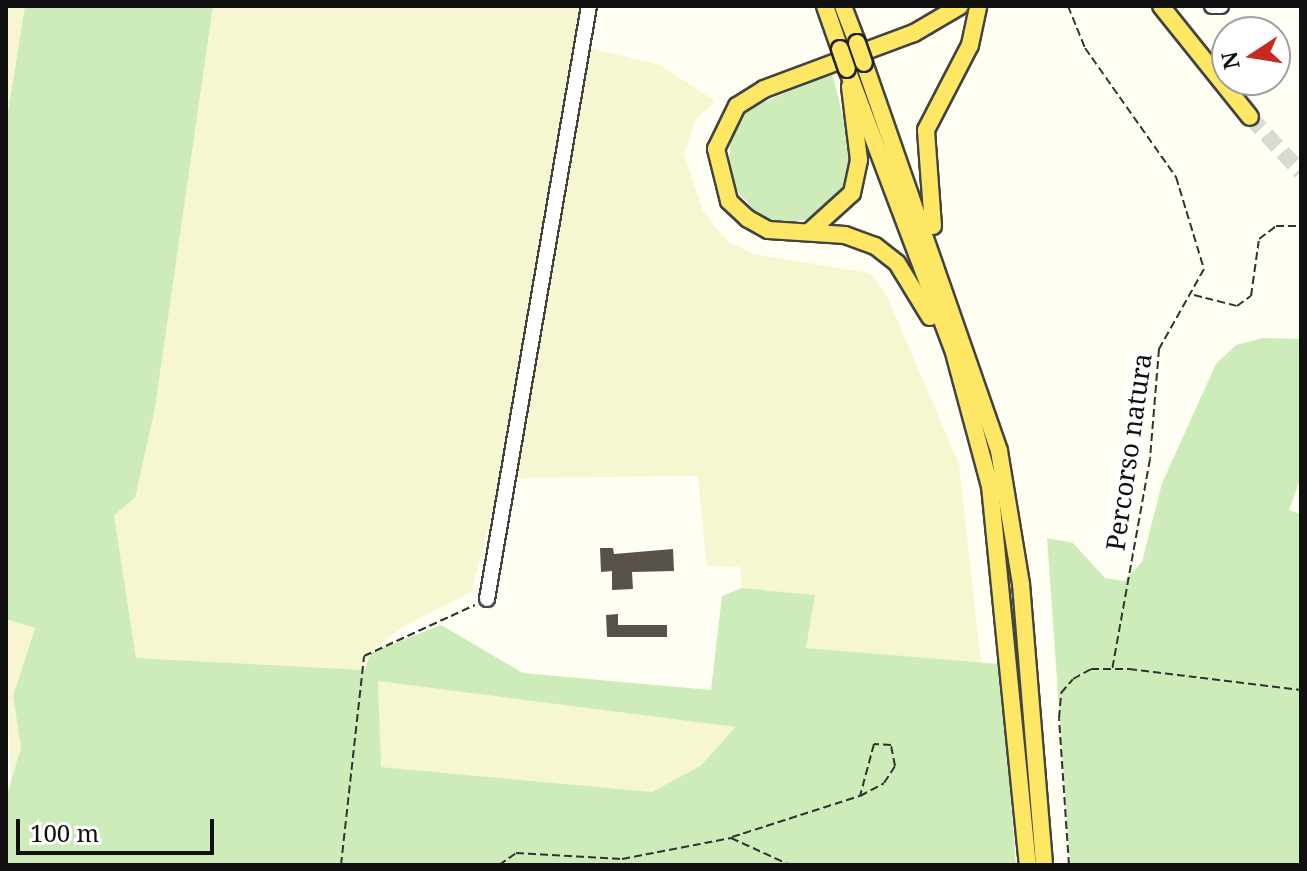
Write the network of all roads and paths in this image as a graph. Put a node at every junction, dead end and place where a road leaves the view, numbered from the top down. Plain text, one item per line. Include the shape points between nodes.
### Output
1 (589, 6) edge
2 (825, 6) edge
3 (843, 6) edge
4 (948, 6) edge
5 (960, 6) edge
6 (978, 6) edge
7 (1068, 6) edge
8 (1161, 6) edge
9 (1212, 6) edge
10 (1221, 6) edge
11 (923, 29) junction
12 (849, 73) junction
13 (1250, 117) tunnel mouth
14 (1301, 226) edge
15 (809, 232) junction
16 (937, 260) junction
17 (1192, 295) junction
18 (959, 371) junction
19 (487, 599) joint
20 (1112, 670) junction
21 (1301, 690) edge
22 (860, 796) junction
23 (731, 838) junction
24 (341, 865) edge
25 (499, 865) edge
26 (790, 865) edge
27 (1028, 865) edge
28 (1044, 865) edge
29 (1069, 865) edge

1 - 19 street
2 - 12 main road, bridge
3 - 16 main road, bridge
4 - 11 main road
5 - 11 main road
6 - 16 main road via 970,45 926,130
7 - 17 path, Percorso natura via 1085,48 1176,177 1204,269
8 - 13 main road
9 - 10 street
11 - 15 main road via 764,89 723,127 718,174 729,201 768,230
12 - 15 main road via 859,160 852,193
12 - 18 main road
14 - 17 path via 1276,226 1259,239 1251,296 1237,306
15 - 18 main road via 845,235 897,263
16 - 28 main road via 991,419 1010,508
17 - 20 path, Percorso natura via 1159,349 1150,459
18 - 27 main road via 990,486 1005,585
19 - 24 path via 364,656
20 - 21 path
20 - 29 path via 1091,669 1061,693
22 - 22 path via 895,766 891,745 874,744
22 - 23 path via 763,821
23 - 25 path via 622,859 516,853
23 - 26 path

